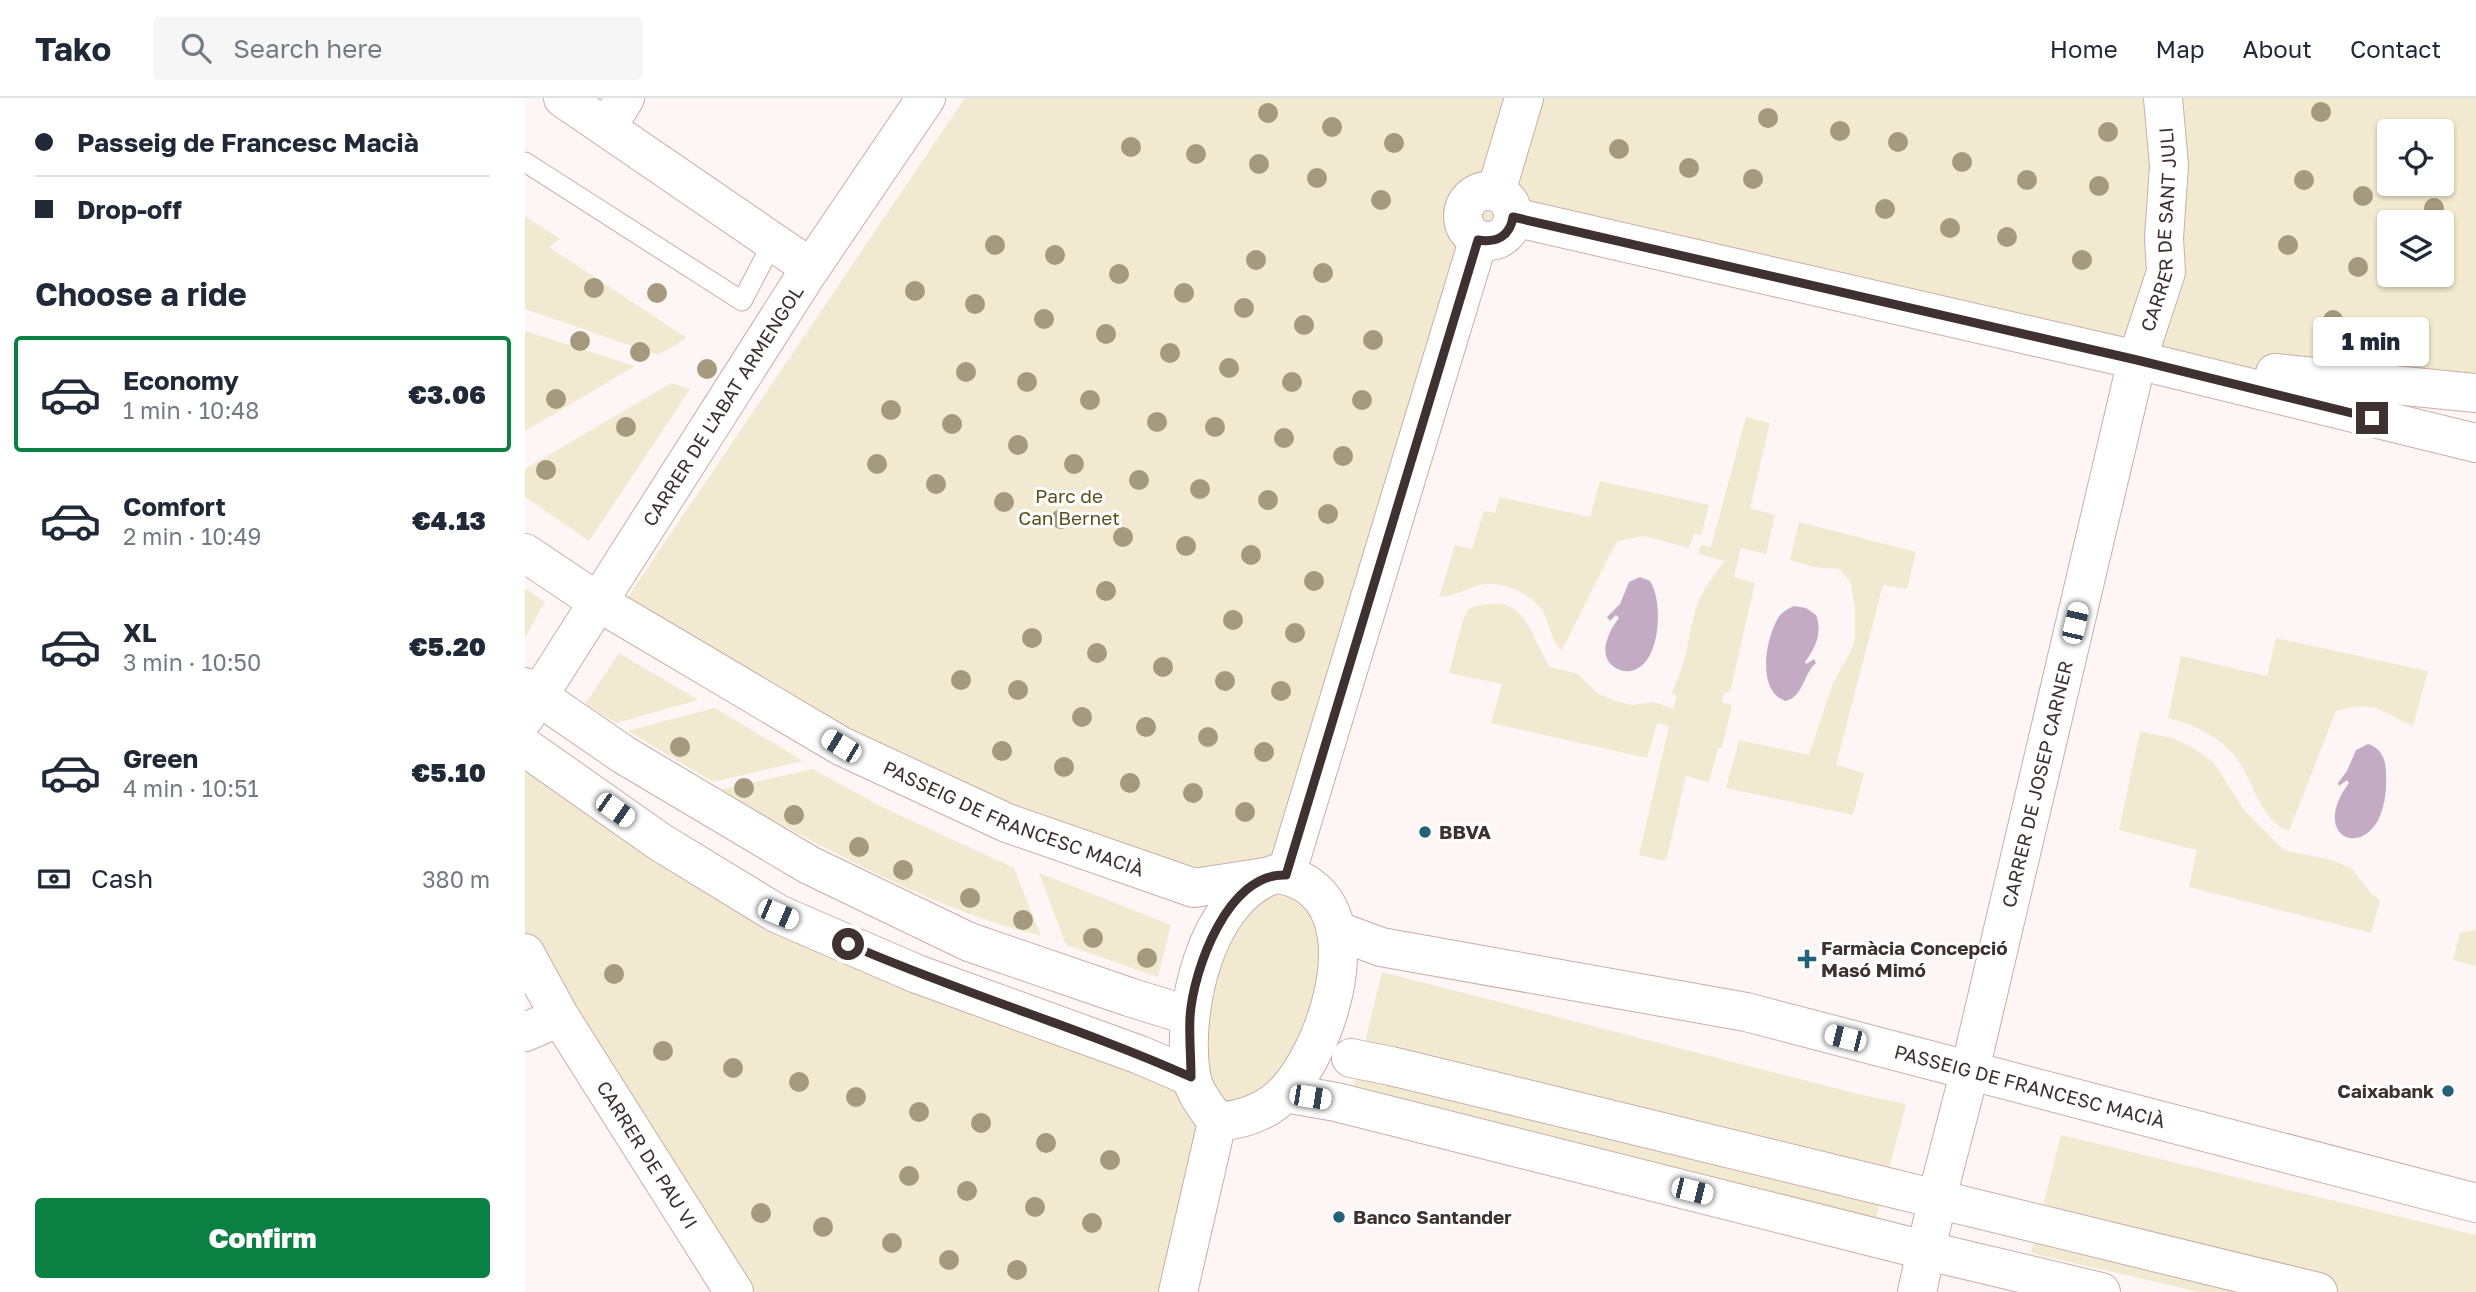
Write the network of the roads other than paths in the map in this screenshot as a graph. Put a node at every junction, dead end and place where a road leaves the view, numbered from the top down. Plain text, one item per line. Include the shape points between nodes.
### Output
1 (563, 98) edge
2 (926, 98) edge
3 (1524, 98) edge
4 (2163, 98) edge
5 (616, 112) edge
6 (525, 162) edge
7 (1504, 204) junction
8 (773, 242) junction
9 (811, 268) junction
10 (2137, 360) junction
11 (2476, 393) edge
12 (2476, 443) edge
13 (525, 553) edge
14 (598, 602) junction
15 (529, 700) edge
16 (525, 747) edge
17 (1276, 876) junction
18 (1338, 931) junction
19 (525, 953) edge
20 (1190, 1016) junction
21 (560, 1017) junction
22 (525, 1032) edge
23 (1351, 1058) dead end
24 (1970, 1070) junction
25 (1191, 1077) junction
26 (1285, 1093) junction
27 (1217, 1122) junction
28 (1938, 1199) junction
29 (2476, 1203) edge
30 (1928, 1251) junction
31 (734, 1292) edge
32 (1178, 1292) edge
33 (1917, 1292) edge
34 (2101, 1292) edge
35 (2318, 1292) edge

1 - 5 street
2 - 9 street, CARRER DE L'ABAT ARMENGOL
3 - 7 street
4 - 10 street, CARRER DE SANT JULI via 2169,165 2166,272
5 - 8 street
6 - 8 lane via 741,301
7 - 10 street
7 - 17 street via 1508,232 1502,238 1478,240
8 - 9 street
9 - 14 street, CARRER DE L'ABAT ARMENGOL
10 - 11 street
10 - 12 street
10 - 24 street, CARRER DE JOSEP CARNER
13 - 14 street, PASSEIG DE FRANCESC MACIÀ
14 - 15 street, CARRER DE L'ABAT ARMENGOL
14 - 17 street, PASSEIG DE FRANCESC MACIÀ via 841,746 1007,823 1194,888
15 - 20 street via 809,865 969,942
16 - 25 street via 660,842 778,914 917,974
17 - 18 street via 1308,885 1319,894
17 - 20 street via 1244,892 1214,932
18 - 24 street, PASSEIG DE FRANCESC MACIÀ via 1381,947 1746,1012
18 - 26 street via 1330,1009 1304,1066
19 - 21 street, CARRER DE PAU VI
20 - 25 street
21 - 22 street
21 - 31 street, CARRER DE PAU VI
23 - 28 street
24 - 28 street, CARRER DE JOSEP CARNER
24 - 29 street, PASSEIG DE FRANCESC MACIÀ
25 - 27 street
26 - 27 street via 1252,1115
26 - 30 street
27 - 32 street
28 - 30 street, CARRER DE JOSEP CARNER
28 - 35 street
30 - 33 street, CARRER DE JOSEP CARNER
30 - 34 street

